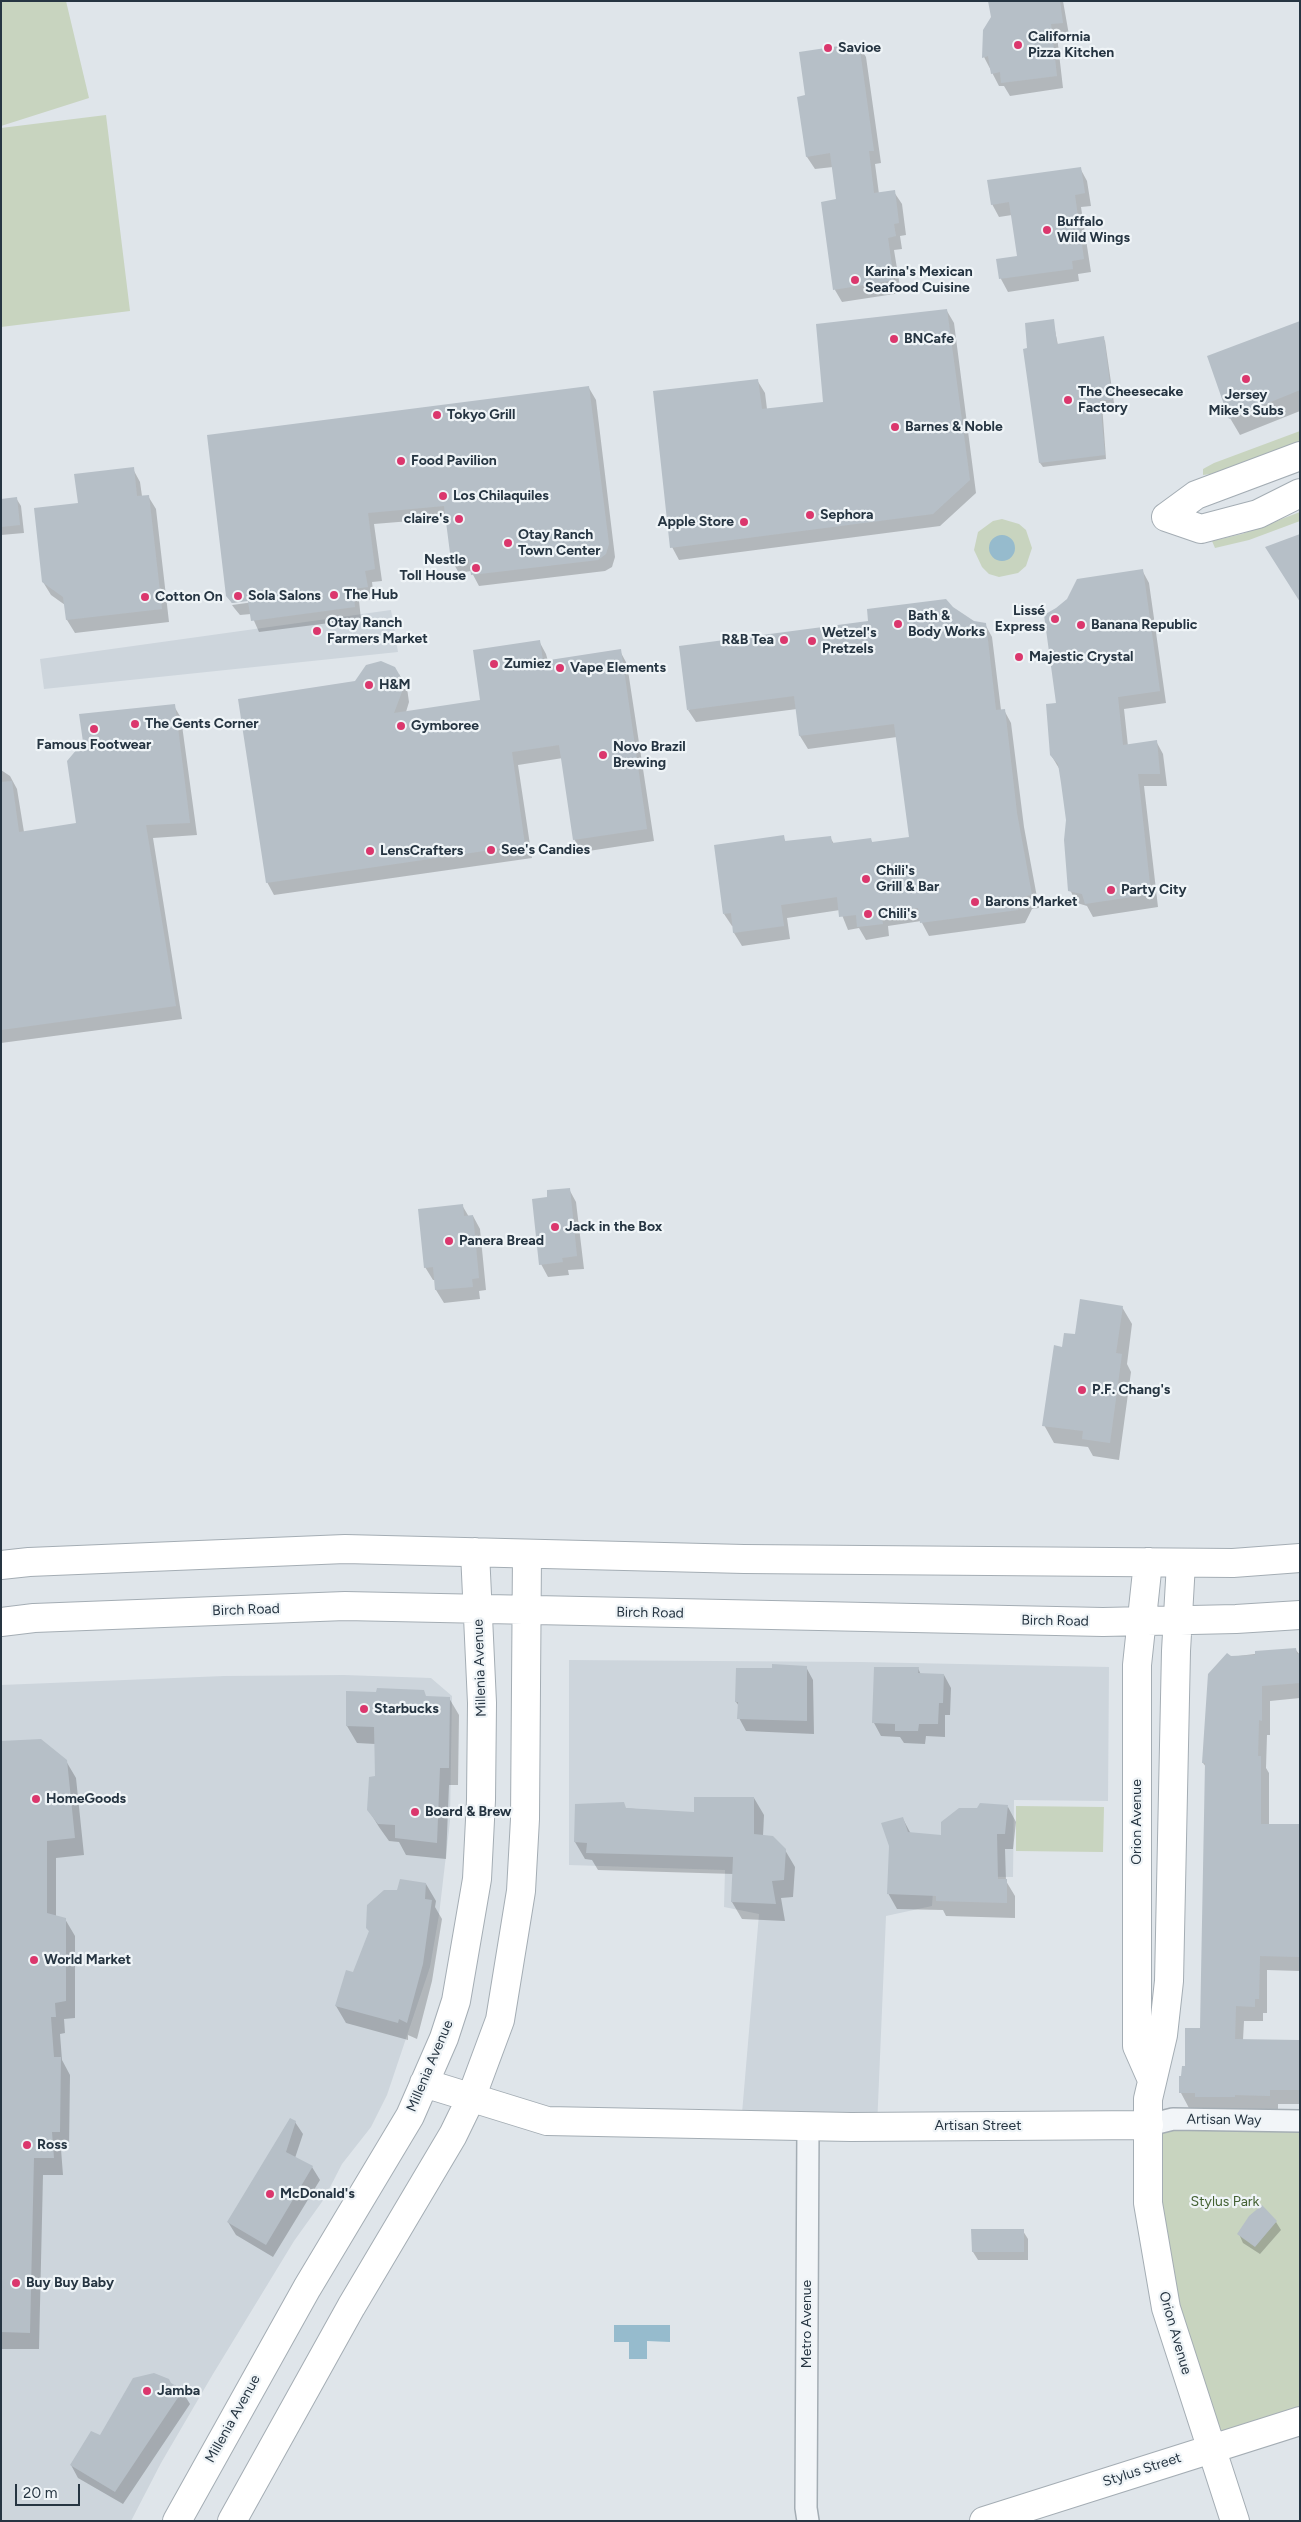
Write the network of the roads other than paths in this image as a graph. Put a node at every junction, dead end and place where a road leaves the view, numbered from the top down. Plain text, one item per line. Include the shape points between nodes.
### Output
1 (1300, 456) edge
2 (1300, 493) edge
3 (475, 1552) junction
4 (527, 1554) junction
5 (1300, 1558) edge
6 (1148, 1562) junction
7 (1181, 1563) junction
8 (1, 1565) edge
9 (477, 1608) junction
10 (526, 1610) junction
11 (1300, 1615) edge
12 (1177, 1620) junction
13 (1, 1622) edge
14 (1142, 1622) junction
15 (1152, 2080) junction
16 (424, 2083) junction
17 (471, 2098) junction
18 (1300, 2121) edge
19 (1149, 2125) junction
20 (808, 2126) junction
21 (1300, 2421) edge
22 (1211, 2448) junction
23 (176, 2521) edge
24 (232, 2521) edge
25 (808, 2521) edge
26 (984, 2521) edge
27 (1235, 2521) edge

1 - 2 street via 1196,495 1166,517 1201,529 1258,514
3 - 4 street
3 - 8 street via 345,1550
3 - 9 street, Millenia Avenue
4 - 6 street
4 - 10 street
5 - 7 street
6 - 7 street
6 - 14 street, Orion Avenue
7 - 12 street, Orion Avenue
9 - 10 street, Birch Road
9 - 13 street, Birch Road via 345,1606
9 - 16 street, Millenia Avenue via 483,1762 477,1879 456,2001
10 - 14 street, Birch Road
10 - 17 street via 525,1819 521,1890 500,2020
11 - 12 street, Birch Road
12 - 14 street, Birch Road
12 - 15 street, Orion Avenue via 1169,1980 1163,2035
14 - 15 street, Orion Avenue via 1137,1664 1137,2046
15 - 19 street, Orion Avenue via 1148,2099
16 - 17 street
16 - 23 street, Millenia Avenue via 410,2116 307,2288
17 - 20 street via 547,2121
17 - 24 street
18 - 19 street, Artisan Way via 1174,2119
19 - 20 street, Artisan Street
19 - 22 street, Orion Avenue via 1148,2203 1163,2295
20 - 25 street, Metro Avenue
21 - 22 street, Stylus Street
22 - 26 street, Stylus Street
22 - 27 street, Orion Avenue

